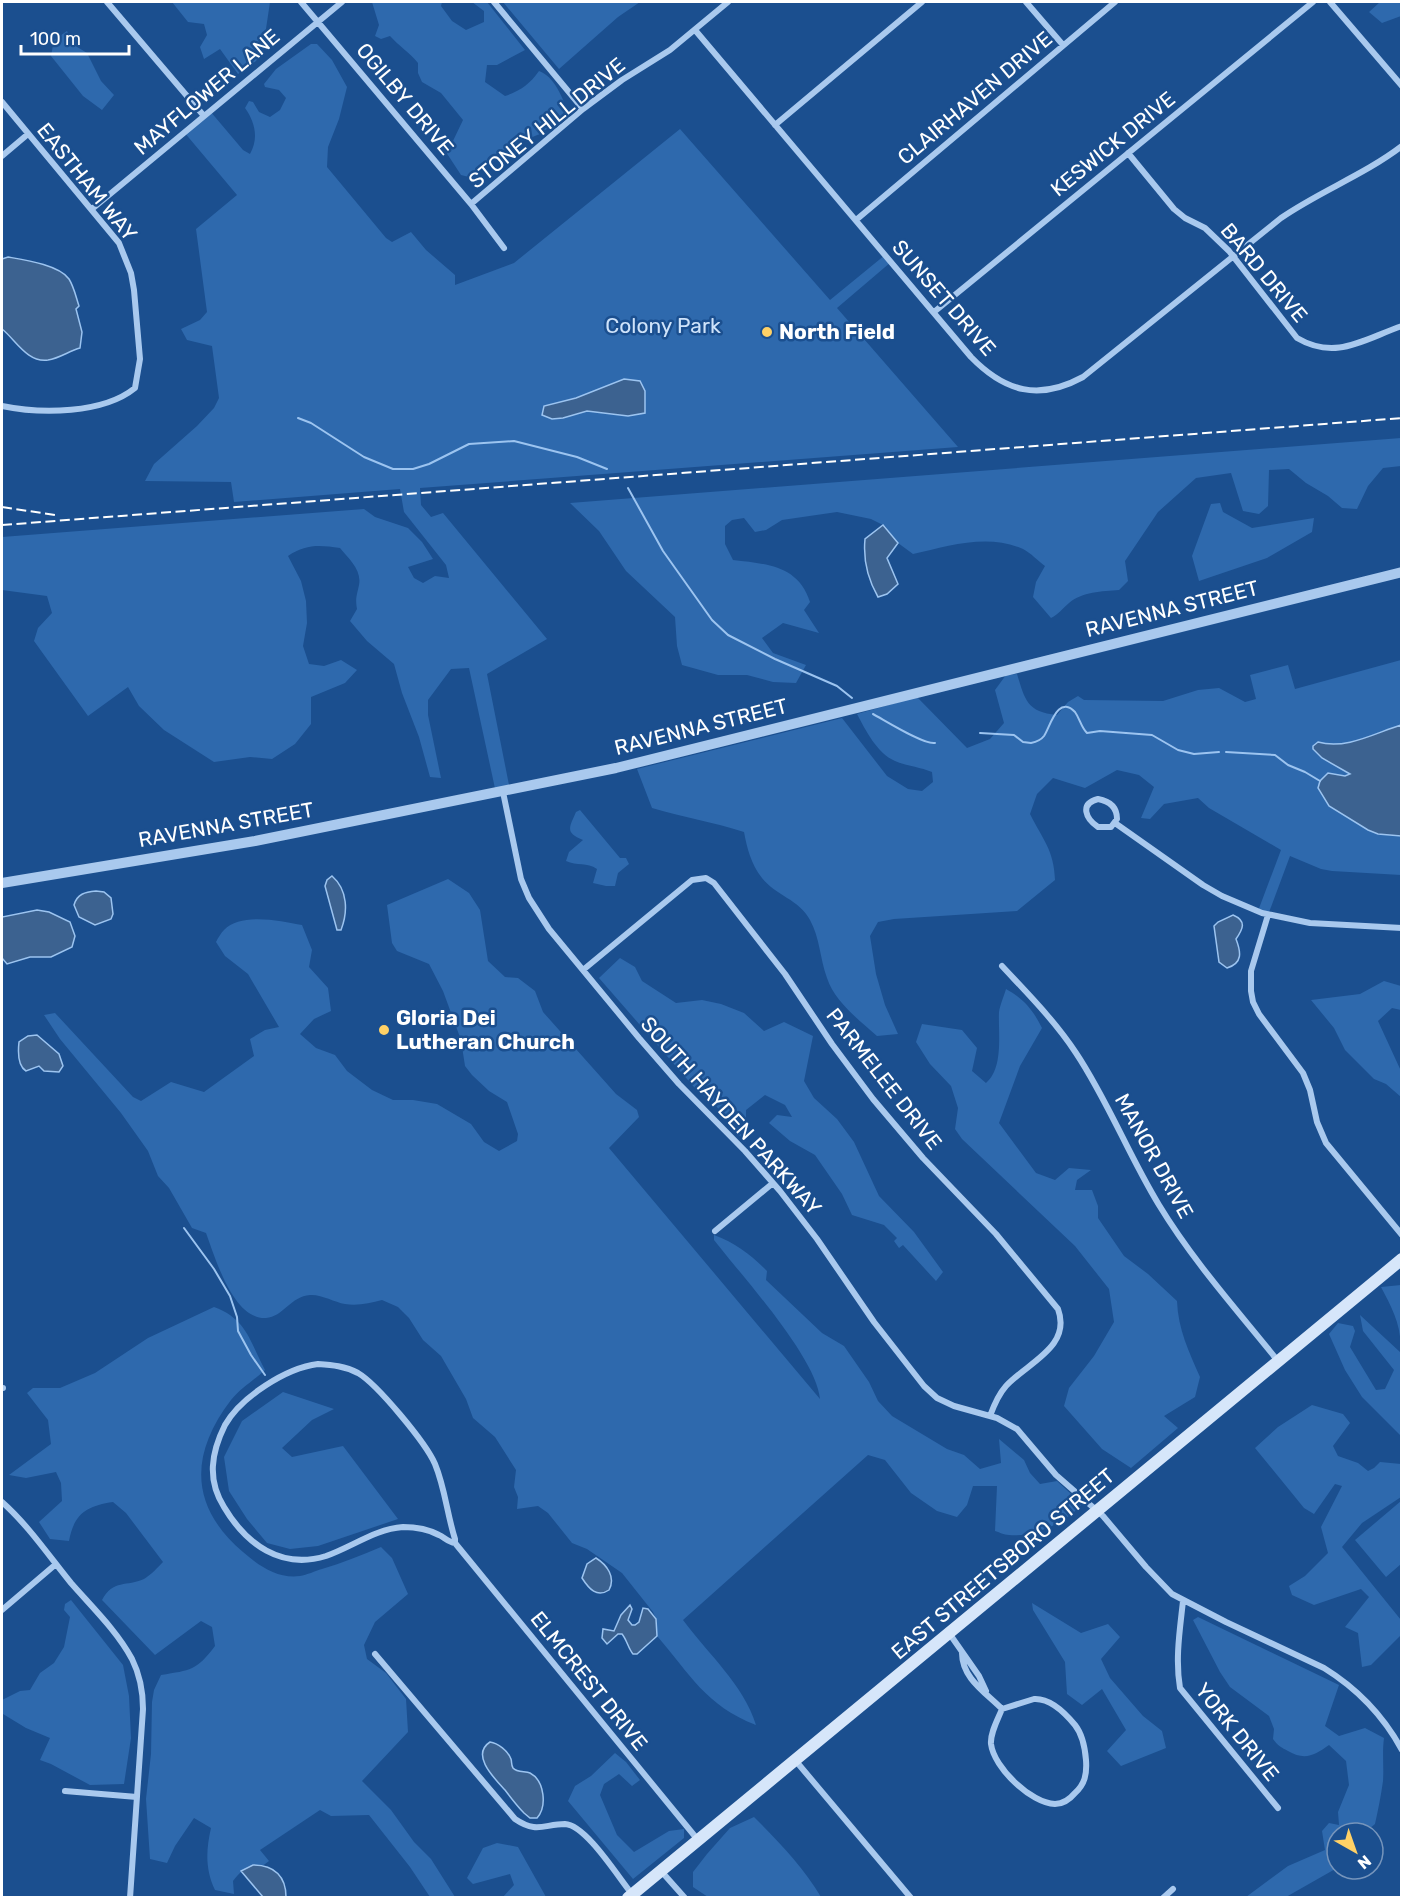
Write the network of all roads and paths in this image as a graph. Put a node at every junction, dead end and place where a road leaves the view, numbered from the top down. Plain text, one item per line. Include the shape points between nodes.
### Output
1 (107, 2) edge
2 (301, 2) edge
3 (342, 2) edge
4 (494, 2) edge
5 (728, 2) edge
6 (922, 2) edge
7 (1026, 2) edge
8 (1115, 2) edge
9 (1313, 2) edge
10 (1330, 2) edge
11 (318, 22) junction
12 (695, 30) junction
13 (1063, 45) junction
14 (1401, 86) edge
15 (2, 102) edge
16 (583, 109) junction
17 (204, 116) junction
18 (775, 125) junction
19 (28, 134) junction
20 (1401, 146) edge
21 (1128, 153) junction
22 (2, 156) edge
23 (471, 204) junction
24 (92, 209) junction
25 (856, 220) junction
26 (504, 248) dead end
27 (1233, 257) junction
28 (934, 312) junction
29 (1401, 326) edge
30 (2, 406) edge
31 (1401, 572) edge
32 (503, 792) junction
33 (1114, 823) junction
34 (2, 883) edge
35 (1268, 915) junction
36 (1401, 928) edge
37 (1002, 966) dead end
38 (583, 970) junction
39 (773, 1184) junction
40 (715, 1231) dead end
41 (1401, 1235) edge
42 (1401, 1259) edge
43 (1278, 1361) junction
44 (990, 1416) junction
45 (2, 1502) edge
46 (1097, 1511) junction
47 (454, 1543) junction
48 (56, 1564) junction
49 (1183, 1601) junction
50 (2, 1610) edge
51 (949, 1634) junction
52 (375, 1654) dead end
53 (1002, 1709) junction
54 (1401, 1750) edge
55 (795, 1760) junction
56 (65, 1791) dead end
57 (137, 1797) junction
58 (1278, 1808) dead end
59 (698, 1840) junction
60 (661, 1871) junction
61 (1173, 1889) dead end
62 (630, 1896) edge
63 (130, 1898) edge
64 (685, 1898) edge
65 (911, 1898) edge
66 (1162, 1898) edge

1 - 17 street
2 - 11 street, OGILBY DRIVE
3 - 11 street, MAYFLOWER LANE
4 - 16 street
5 - 12 street, STONEY HILL DRIVE
6 - 18 street
7 - 13 street
8 - 13 street, CLAIRHAVEN DRIVE
9 - 21 street, KESWICK DRIVE
10 - 14 street
11 - 17 street, MAYFLOWER LANE
11 - 23 street, OGILBY DRIVE
12 - 16 street, STONEY HILL DRIVE
12 - 18 street, SUNSET DRIVE
13 - 25 street, CLAIRHAVEN DRIVE
15 - 19 street, EASTHAM WAY
16 - 23 street, STONEY HILL DRIVE
17 - 24 street, MAYFLOWER LANE
18 - 25 street, SUNSET DRIVE
19 - 22 street
19 - 24 street, EASTHAM WAY
20 - 27 street, SUNSET DRIVE via 1365,171 1300,205
21 - 27 street, BARD DRIVE via 1174,209 1205,228
21 - 28 street, KESWICK DRIVE
23 - 26 street, OGILBY DRIVE
24 - 30 street, EASTHAM WAY via 119,243 132,277 140,359 135,388 92,406 67,411
25 - 28 street, SUNSET DRIVE
27 - 28 street, SUNSET DRIVE via 1083,377 1050,390 1019,389 990,375
27 - 29 street, BARD DRIVE via 1290,330 1305,343 1323,348 1352,346
31 - 32 street, RAVENNA STREET via 616,768
32 - 34 street, RAVENNA STREET via 255,841
32 - 38 street, SOUTH HAYDEN PARKWAY via 517,863 529,898
33 - 33 street via 1117,813 1112,805 1098,799 1088,804 1086,813 1094,825 1107,828
33 - 35 street via 1203,885
35 - 36 street via 1320,924
35 - 41 street via 1251,971 1253,1002 1303,1073 1326,1143
37 - 43 street, MANOR DRIVE via 1076,1052 1161,1208
38 - 39 street, SOUTH HAYDEN PARKWAY via 645,1046
38 - 44 street, PARMELEE DRIVE via 692,880 706,878 714,883 785,974 873,1099 996,1234 1058,1309 1062,1323 1055,1344 1007,1385
39 - 40 street
39 - 44 street, SOUTH HAYDEN PARKWAY via 924,1386 954,1407
42 - 43 main road, EAST STREETSBORO STREET
43 - 46 main road, EAST STREETSBORO STREET
44 - 46 street, SOUTH HAYDEN PARKWAY via 1017,1429 1056,1475
45 - 48 street
46 - 49 street, SOUTH HAYDEN PARKWAY via 1152,1573
46 - 51 main road, EAST STREETSBORO STREET
47 - 47 street, ELMCREST DRIVE via 424,1529 400,1527 318,1557 301,1559 270,1553 249,1539 219,1500 212,1468 217,1440 239,1408 287,1372 318,1364 346,1368 379,1389 428,1451 441,1481
47 - 59 street, ELMCREST DRIVE
48 - 50 street
48 - 57 street via 109,1626 138,1672 143,1699
49 - 54 street, SOUTH HAYDEN PARKWAY via 1338,1677 1374,1708
49 - 58 street, YORK DRIVE via 1178,1644 1180,1688
51 - 53 street via 962,1653 967,1675
51 - 55 main road, EAST STREETSBORO STREET
52 - 62 street via 515,1819 528,1826 547,1828 566,1824 584,1833
53 - 53 street via 992,1744 1004,1771 1043,1800 1056,1804 1066,1801 1086,1776 1084,1748 1077,1727 1042,1699
55 - 59 main road, EAST STREETSBORO STREET
55 - 65 street
56 - 57 street
57 - 63 street
59 - 60 main road, EAST STREETSBORO STREET
60 - 62 main road, EAST STREETSBORO STREET
60 - 64 street
61 - 66 street

